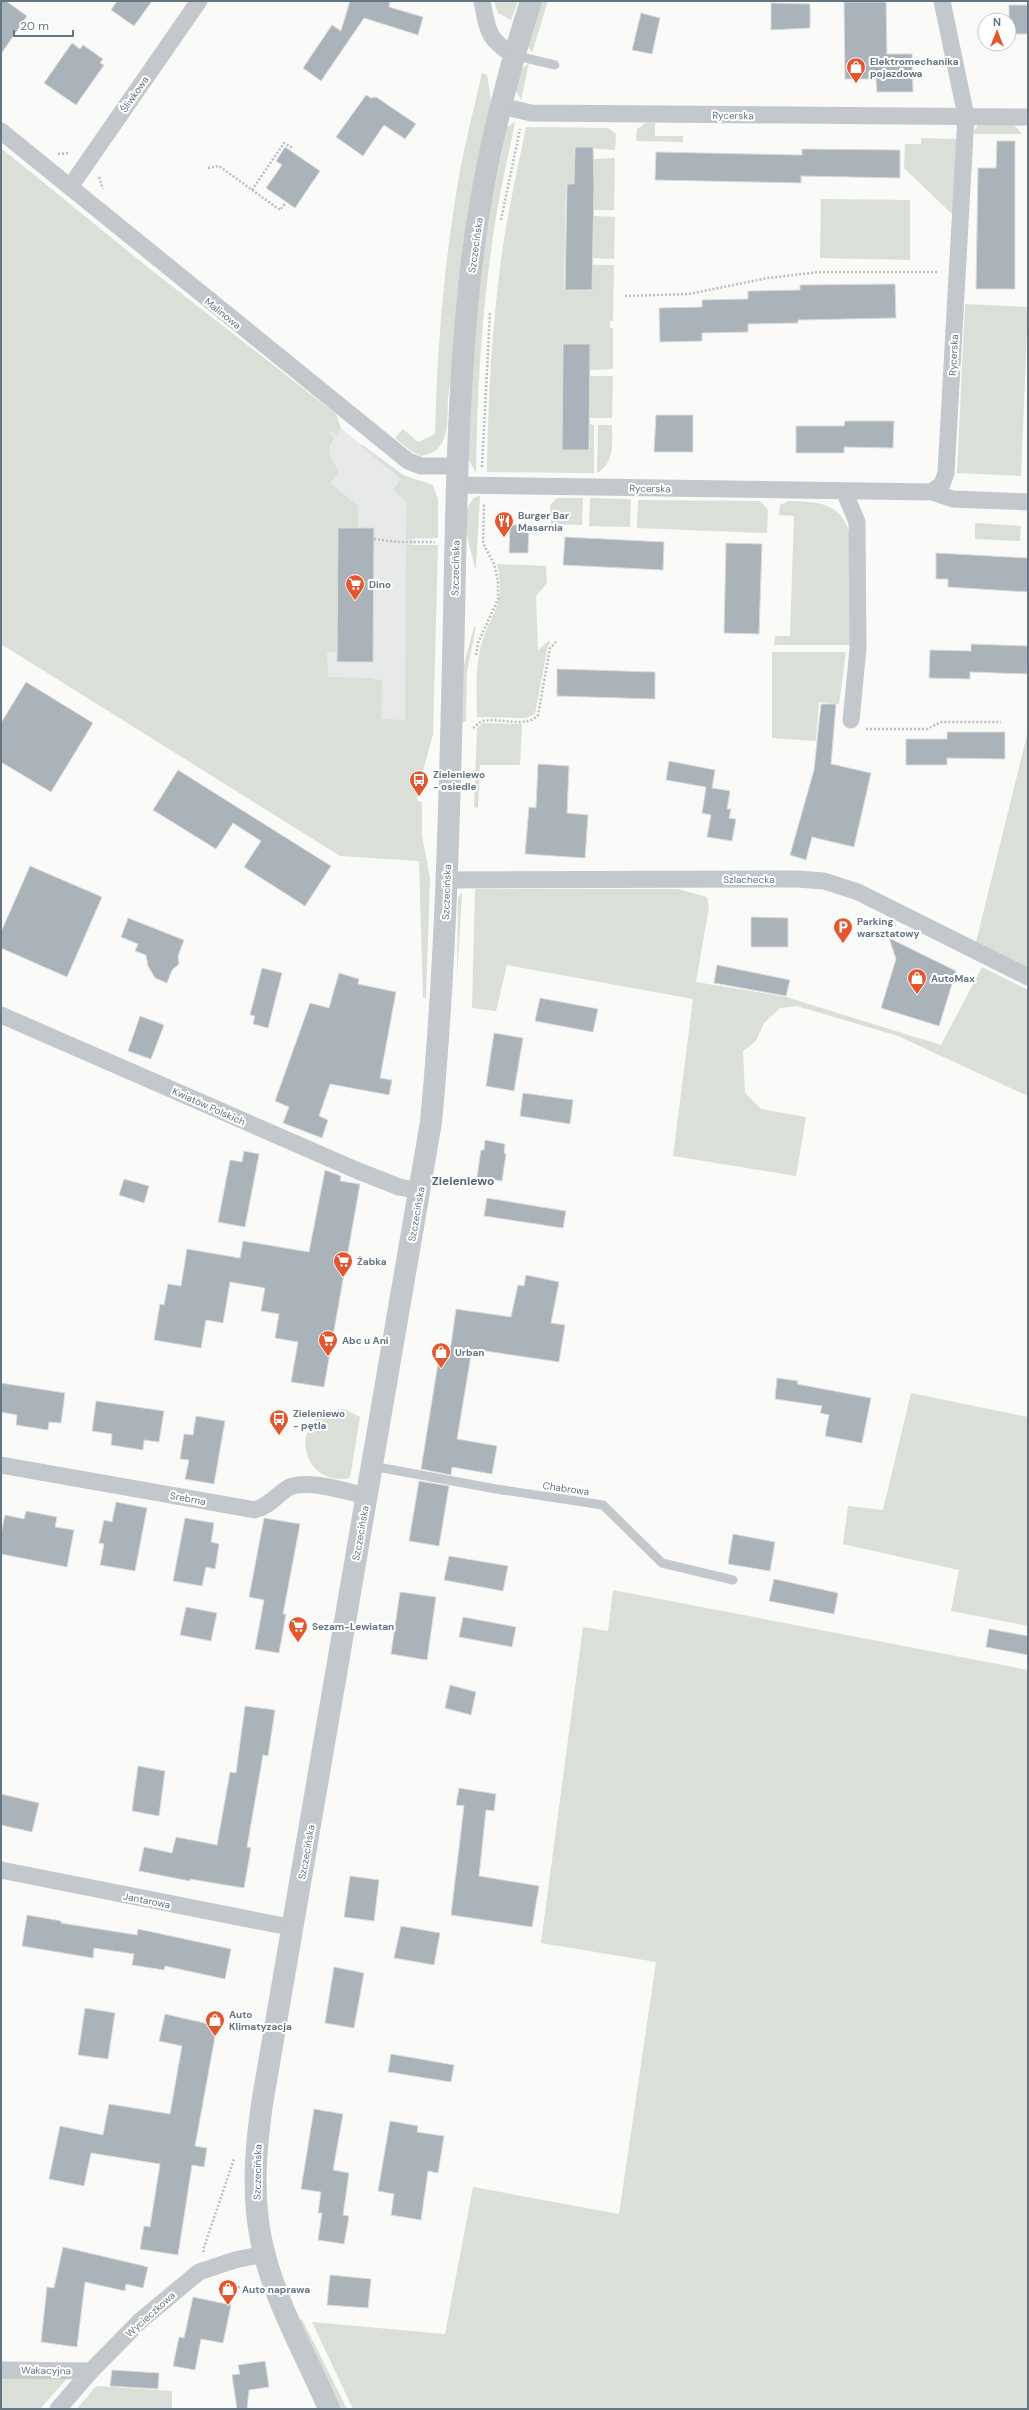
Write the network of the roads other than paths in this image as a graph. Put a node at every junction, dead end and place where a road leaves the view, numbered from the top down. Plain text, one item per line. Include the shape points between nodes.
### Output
1 (199, 1) edge
2 (482, 1) edge
3 (531, 1) edge
4 (942, 1) edge
5 (513, 55) junction
6 (555, 64) dead end
7 (501, 106) junction
8 (966, 116) junction
9 (1028, 117) edge
10 (1, 131) edge
11 (70, 187) junction
12 (457, 476) junction
13 (844, 491) junction
14 (932, 492) junction
15 (1028, 502) edge
16 (851, 720) road end
17 (447, 880) junction
18 (1028, 977) edge
19 (1, 1015) edge
20 (420, 1191) junction
21 (1, 1465) edge
22 (372, 1466) junction
23 (367, 1496) junction
24 (733, 1580) dead end
25 (1, 1870) edge
26 (294, 1928) junction
27 (264, 2254) junction
28 (1, 2370) edge
29 (91, 2371) junction
30 (58, 2409) edge
31 (329, 2409) edge

1 - 11 street, Śliwkowa
2 - 5 street via 487,29 496,44
3 - 5 street, Szczecińska
4 - 8 street
5 - 6 lane
5 - 7 street, Szczecińska
7 - 8 street, Rycerska via 531,113
7 - 12 street, Szczecińska via 481,200 470,275
8 - 9 street, Rycerska
8 - 14 street, Rycerska via 946,473 942,484
10 - 11 street, Malinowa
11 - 12 street, Malinowa via 408,461
12 - 13 street, Rycerska
12 - 17 street, Szczecińska
13 - 14 street, Rycerska
13 - 16 street via 857,522 858,649
14 - 15 street, Rycerska via 954,499
17 - 18 street, Szlachecka via 824,880 858,892
17 - 20 street, Szczecińska via 441,1014 431,1122
19 - 20 street, Kwiatów Polskich via 356,1170 399,1187
20 - 22 street, Szczecińska
21 - 23 street, Srebrna via 255,1510 268,1506 288,1488 302,1484
22 - 23 street, Szczecińska
22 - 24 lane, Chabrowa via 496,1489 603,1505 662,1563
23 - 26 street, Szczecińska
25 - 26 street, Jantarowa
26 - 27 street, Szczecińska via 257,2148 256,2200
27 - 29 street, Wycieczkowa via 199,2272 140,2321
27 - 31 street, Szczecińska via 288,2319
28 - 29 street, Wakacyjna
29 - 30 street, Wycieczkowa

